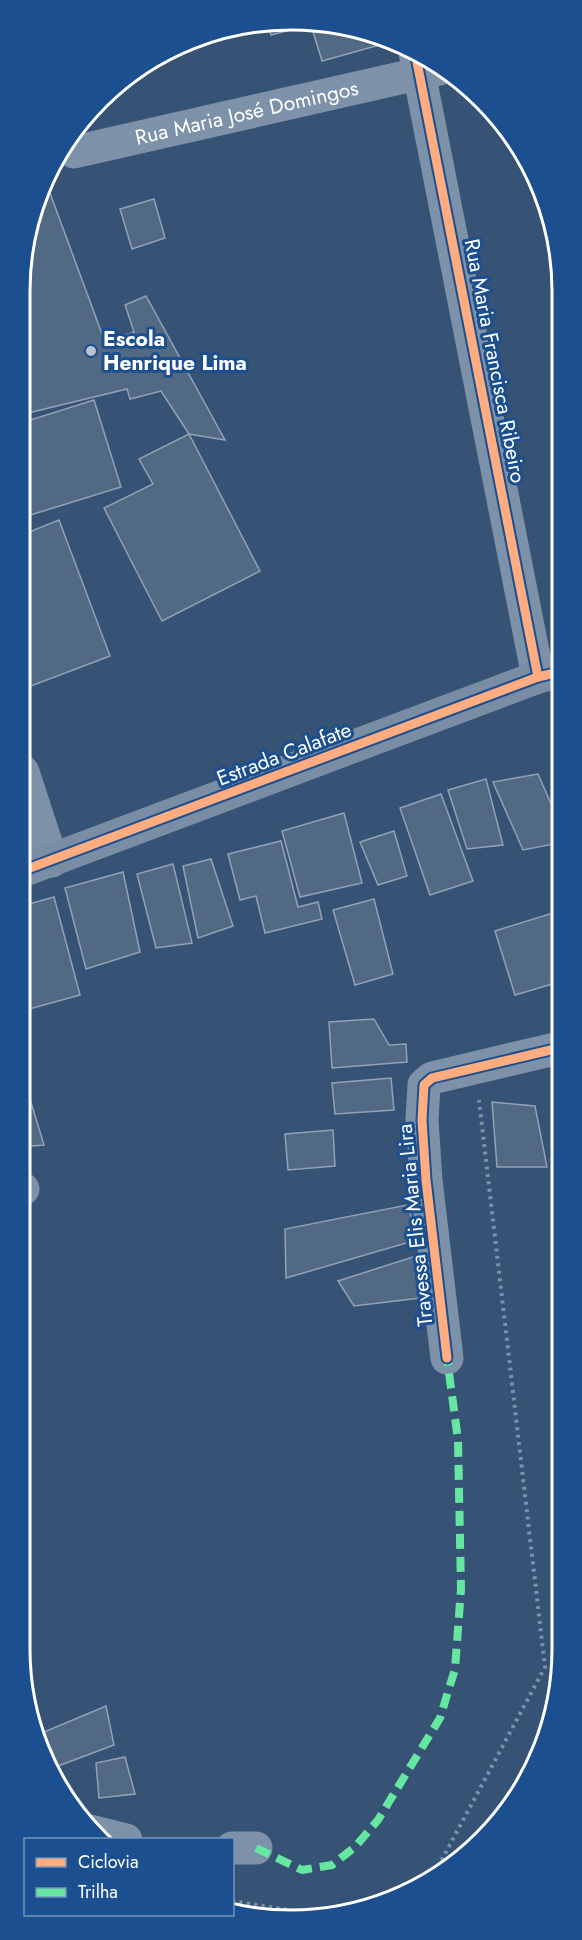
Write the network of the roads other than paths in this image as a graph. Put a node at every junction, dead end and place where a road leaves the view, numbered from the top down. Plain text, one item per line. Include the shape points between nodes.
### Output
1 (423, 66) edge
2 (427, 68) edge
3 (74, 152) dead end
4 (549, 675) edge
5 (30, 819) edge
6 (37, 866) edge
7 (552, 1050) edge
8 (447, 1358) dead end

1 - 3 street, Rua Maria José Domingos
2 - 4 street, Rua Maria Francisca Ribeiro
4 - 6 street, Estrada Calafate
5 - 6 street
7 - 8 street, Travessa Elis Maria Lira via 432,1078 424,1085 426,1180

